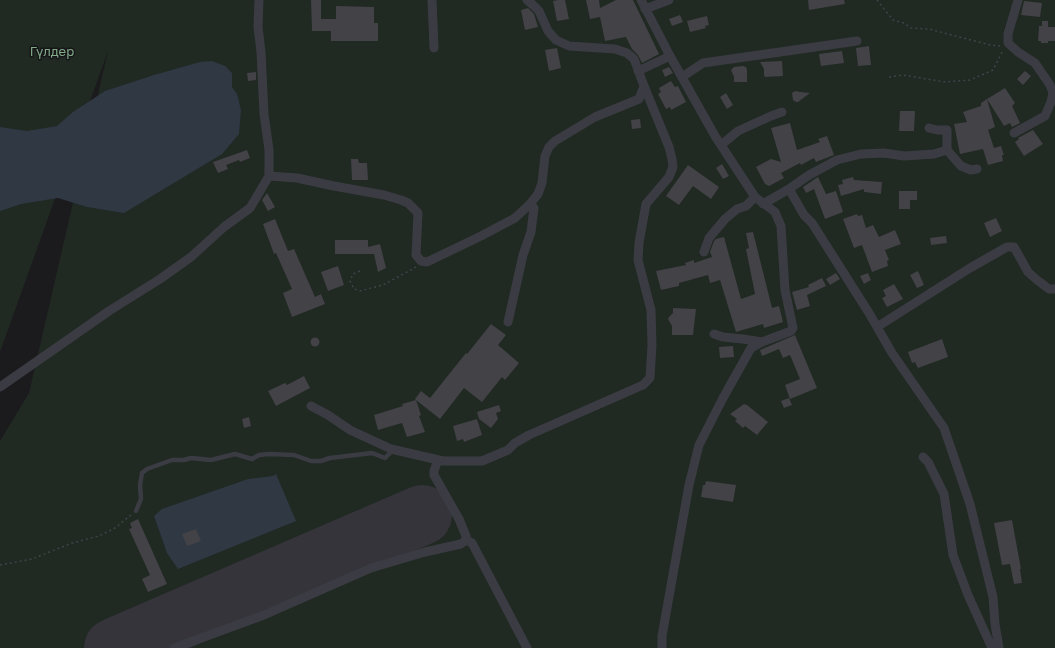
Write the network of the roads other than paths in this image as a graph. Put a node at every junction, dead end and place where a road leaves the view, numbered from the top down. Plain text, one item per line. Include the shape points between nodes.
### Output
1 (259, 0) edge
2 (432, 0) edge
3 (527, 0) edge
4 (641, 0) edge
5 (669, 0) edge
6 (1018, 0) edge
7 (646, 9) junction
8 (857, 41) dead end
9 (434, 48) dead end
10 (670, 56) junction
11 (638, 71) junction
12 (682, 77) junction
13 (644, 86) junction
14 (1054, 93) edge
15 (782, 112) dead end
16 (929, 128) dead end
17 (1014, 133) dead end
18 (721, 145) junction
19 (947, 150) junction
20 (977, 169) dead end
21 (269, 176) junction
22 (789, 189) junction
23 (755, 197) junction
24 (530, 204) junction
25 (763, 204) junction
26 (704, 252) dead end
27 (1055, 289) edge
28 (508, 322) dead end
29 (877, 327) junction
30 (714, 334) dead end
31 (762, 342) junction
32 (0, 387) edge
33 (311, 406) dead end
34 (393, 450) junction
35 (923, 457) dead end
36 (438, 460) junction
37 (136, 511) road end
38 (466, 540) junction
39 (993, 647) edge
40 (174, 648) edge
41 (527, 648) edge
42 (662, 648) edge

1 - 21 street via 258,27
2 - 9 street
3 - 11 street via 539,11 548,31 556,40 569,46 615,49 627,53 634,59
4 - 7 street
5 - 7 street
6 - 14 street via 1008,42 1035,63
7 - 10 street
8 - 12 street via 703,64
10 - 11 street
10 - 12 street
11 - 13 street
12 - 18 street
13 - 24 street via 639,99 594,117 549,147 545,156 542,183
13 - 36 street via 669,147 673,167 669,177 646,204 638,243 638,260 650,310 650,378 643,385 529,434 508,450 482,462
14 - 17 street via 1045,116
15 - 18 street via 738,131
16 - 19 street via 947,130
18 - 23 street
19 - 20 street via 961,166 971,170
19 - 22 street via 934,154 904,156 884,153 861,154 837,160
21 - 24 street via 297,178 384,195 408,203 418,213 416,255 421,261 427,262 514,218
21 - 32 street via 250,208 191,257
22 - 25 street
22 - 29 street
23 - 25 street
23 - 26 street via 725,219 709,238
24 - 28 street via 534,208 533,221
25 - 31 street via 775,212 781,226 786,290 793,328
27 - 29 street via 1049,289 1037,280 1028,272 1014,247 1007,247
29 - 39 street via 944,428 971,511 993,597
30 - 31 street via 722,338
31 - 42 street via 751,348 738,369 699,445 689,485
33 - 34 street via 350,430
34 - 36 street
34 - 37 lane via 385,458 372,453 321,461 311,461 294,455 269,454 252,458 235,454 211,460 172,460 142,473 141,499
35 - 39 street via 944,494 953,555 968,595
36 - 38 street via 434,475 459,519
38 - 40 street via 461,544 371,568 264,615
38 - 41 street via 472,543

